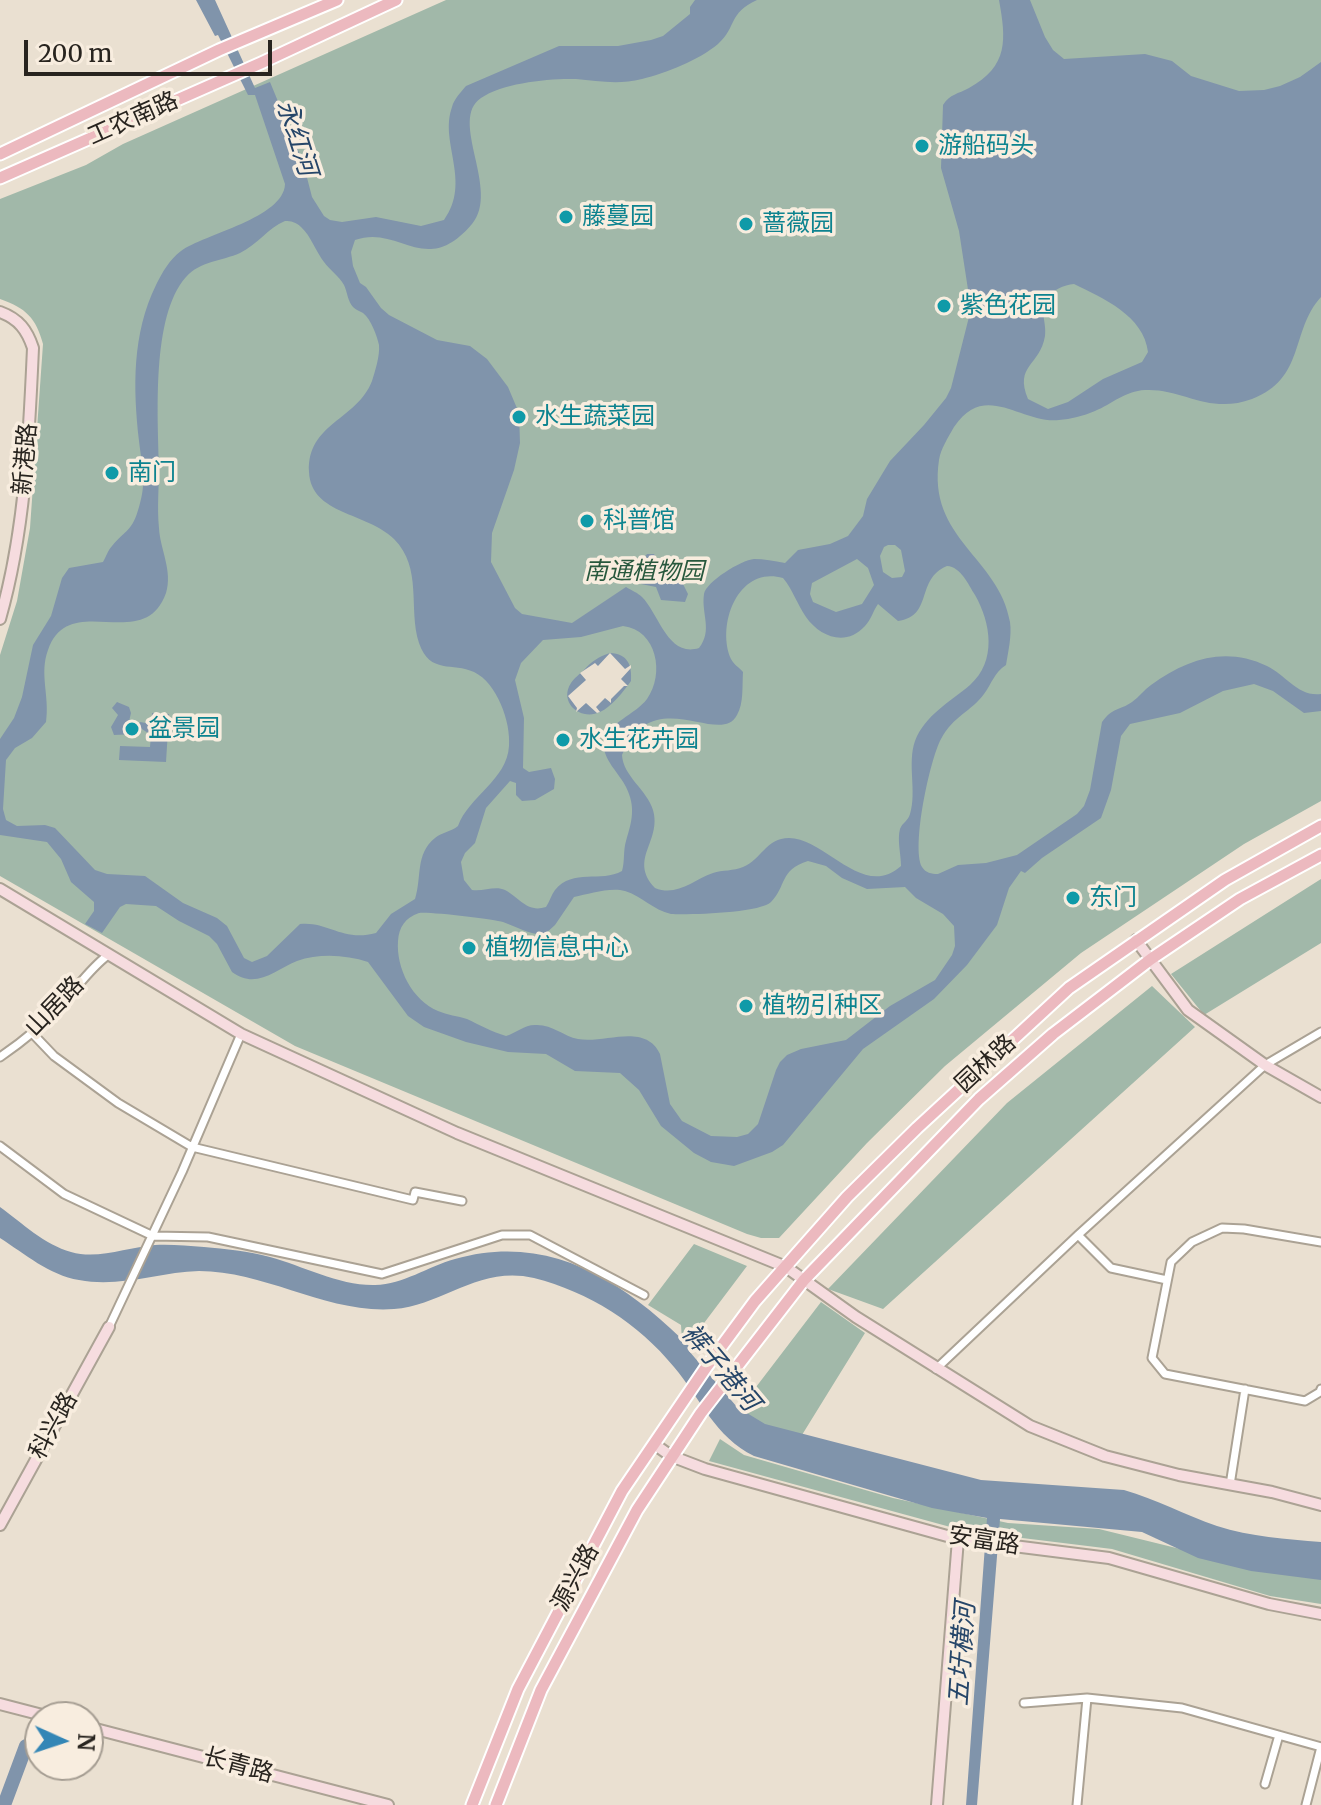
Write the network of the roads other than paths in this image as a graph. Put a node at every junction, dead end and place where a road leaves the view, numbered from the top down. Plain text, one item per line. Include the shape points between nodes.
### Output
1 (337, 0) edge
2 (396, 0) edge
3 (0, 154) edge
4 (0, 178) edge
5 (0, 312) edge
6 (0, 619) edge
7 (1321, 826) edge
8 (1321, 855) edge
9 (0, 889) edge
10 (1136, 940) junction
11 (108, 955) junction
12 (1151, 959) junction
13 (1321, 1032) edge
14 (33, 1034) junction
15 (241, 1034) junction
16 (0, 1057) edge
17 (1265, 1065) junction
18 (1321, 1097) edge
19 (0, 1146) edge
20 (192, 1147) junction
21 (462, 1201) dead end
22 (1078, 1235) junction
23 (151, 1240) junction
24 (1321, 1242) edge
25 (786, 1267) junction
26 (804, 1280) junction
27 (1167, 1280) junction
28 (644, 1295) dead end
29 (109, 1327) joint
30 (707, 1366) joint
31 (936, 1369) junction
32 (732, 1372) joint
33 (1245, 1389) junction
34 (1321, 1389) edge
35 (654, 1444) junction
36 (671, 1456) junction
37 (1230, 1485) junction
38 (1321, 1505) edge
39 (0, 1525) edge
40 (958, 1539) junction
41 (1321, 1614) edge
42 (1087, 1698) junction
43 (1024, 1703) dead end
44 (0, 1704) edge
45 (24, 1710) edge
46 (104, 1731) edge
47 (1279, 1735) junction
48 (1321, 1747) edge
49 (1265, 1784) dead end
50 (388, 1805) edge
51 (472, 1805) edge
52 (496, 1805) edge
53 (937, 1805) edge
54 (1077, 1805) edge
55 (1306, 1805) edge

1 - 3 main road, 工农南路
2 - 4 main road, 工农南路
5 - 6 street, 新港路 via 28,331 33,348 19,528
7 - 10 main road, 园林路 via 1225,880
8 - 12 main road, 园林路 via 1240,899
9 - 11 street
10 - 12 street
10 - 25 main road, 园林路 via 1069,988 917,1128
11 - 14 street, 山居路
11 - 15 street
12 - 17 street via 1188,1010
12 - 26 main road, 园林路 via 979,1099
13 - 17 street
14 - 16 street, 山居路
14 - 20 street via 118,1103
15 - 20 street
15 - 25 street via 457,1133
17 - 18 street
17 - 22 street
19 - 23 street via 64,1194
20 - 21 street via 413,1200 415,1192
20 - 23 street
22 - 27 street via 1111,1268
22 - 31 street
23 - 28 street via 208,1237 382,1274 502,1235 530,1235
23 - 29 street
24 - 27 street via 1222,1228 1192,1242 1171,1262
25 - 26 street
25 - 30 main road, 园林路
26 - 31 street
26 - 32 main road, 园林路
27 - 33 street via 1152,1358 1165,1374
29 - 39 street, 科兴路
30 - 35 main road, 源兴路
31 - 37 street via 1030,1426 1105,1456
32 - 36 main road, 源兴路
33 - 34 street via 1305,1401
33 - 37 street
35 - 36 street, 安富路
35 - 51 main road, 源兴路 via 622,1491 518,1689
36 - 40 street, 安富路
36 - 52 main road, 源兴路 via 541,1690
37 - 38 street
40 - 41 street, 安富路 via 1109,1558
40 - 53 street
42 - 43 street
42 - 47 street via 1182,1708
42 - 54 street
44 - 45 street
46 - 50 street, 长青路
47 - 48 street
47 - 49 street
48 - 55 street

